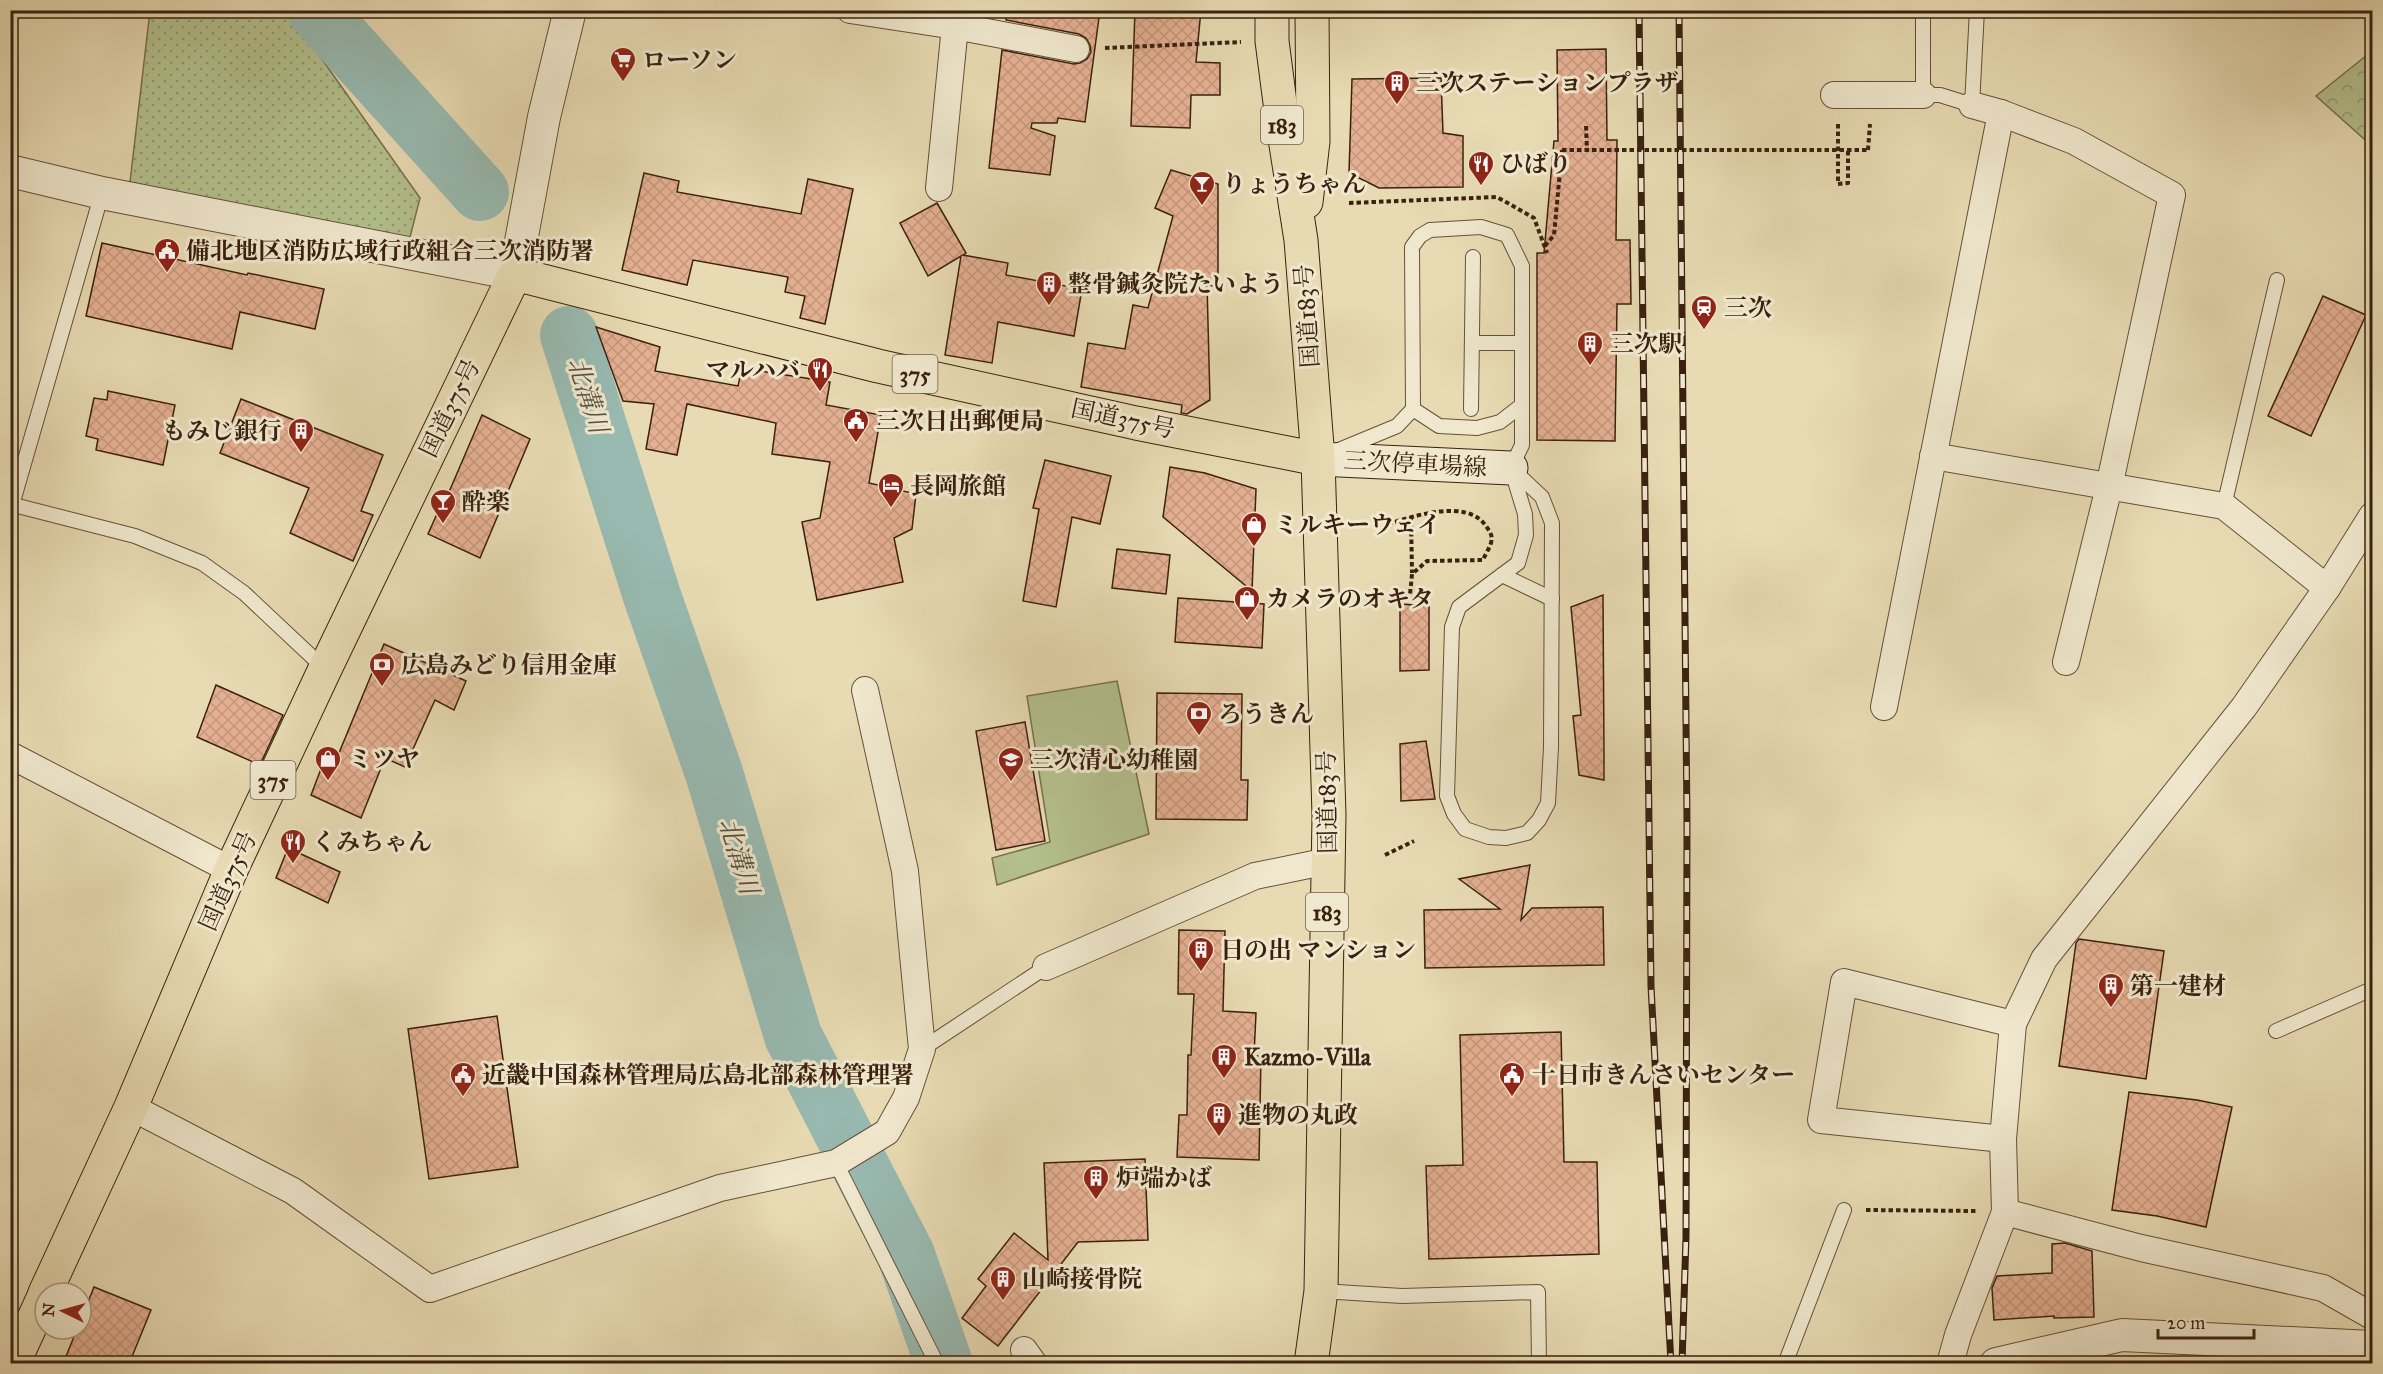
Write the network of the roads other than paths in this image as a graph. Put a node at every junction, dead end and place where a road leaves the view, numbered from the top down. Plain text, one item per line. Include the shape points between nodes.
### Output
1 (570, 10) edge
2 (850, 10) edge
3 (1312, 10) edge
4 (1923, 10) edge
5 (1977, 10) edge
6 (955, 26) junction
7 (1272, 26) edge
8 (1076, 49) road end
9 (1923, 95) junction
10 (1972, 105) junction
11 (1836, 107) road end
12 (2001, 113) junction
13 (10, 171) edge
14 (939, 188) dead end
15 (102, 194) junction
16 (1301, 240) junction
17 (1473, 257) dead end
18 (515, 274) junction
19 (2277, 280) dead end
20 (1472, 343) junction
21 (1522, 343) junction
22 (1522, 405) junction
23 (1413, 409) junction
24 (1471, 409) dead end
25 (1933, 456) junction
26 (1318, 459) junction
27 (1511, 468) junction
28 (2109, 487) junction
29 (11, 504) edge
30 (2224, 506) junction
31 (2373, 516) edge
32 (1502, 575) junction
33 (2327, 588) junction
34 (1552, 599) junction
35 (2066, 662) dead end
36 (325, 669) junction
37 (865, 690) dead end
38 (1884, 707) dead end
39 (10, 755) edge
40 (1328, 861) junction
41 (231, 870) junction
42 (1046, 967) joint
43 (2373, 989) edge
44 (2013, 1024) junction
45 (2276, 1031) dead end
46 (922, 1049) junction
47 (131, 1107) junction
48 (2003, 1139) junction
49 (841, 1160) junction
50 (1844, 1210) road end
51 (2005, 1212) junction
52 (51, 1281) edge
53 (1321, 1291) junction
54 (2373, 1316) edge
55 (33, 1320) edge
56 (2373, 1347) edge
57 (13, 1364) edge
58 (937, 1364) edge
59 (1311, 1364) edge
60 (1539, 1364) edge
61 (1785, 1364) edge
62 (1950, 1364) edge
63 (1996, 1364) edge

1 - 18 street via 544,117
2 - 6 street
3 - 16 highway, 国道183号 / 183 via 1313,141
4 - 9 lane
5 - 10 lane
6 - 8 street
6 - 14 street
7 - 16 highway, 国道183号 / 183
9 - 10 lane via 1940,95
9 - 11 street
10 - 12 street
12 - 25 street
12 - 28 street via 2074,141 2172,195
13 - 15 street
15 - 18 street
15 - 29 lane
16 - 26 highway, 国道183号 / 183
17 - 20 lane
18 - 26 highway, 国道375号 / 375 via 878,366
18 - 36 highway, 国道375号 / 375
19 - 30 lane
20 - 21 lane
20 - 24 lane
21 - 22 lane
21 - 23 lane via 1522,266 1507,236 1481,227 1430,230 1420,236 1412,247
22 - 23 lane via 1500,422 1477,428 1439,426
22 - 27 lane via 1522,445
23 - 26 lane via 1397,426
25 - 28 street
25 - 38 street
26 - 27 main road, 三次停車場線
26 - 40 highway, 国道183号 / 183
27 - 32 lane via 1525,514 1526,535 1518,563
27 - 34 lane via 1542,497 1551,523
28 - 30 street
28 - 35 street
29 - 36 lane via 135,536 202,563 244,593
30 - 33 street
31 - 33 street
32 - 34 lane
32 - 34 lane via 1459,607 1452,627 1447,796 1465,829 1489,837 1527,833 1548,803
33 - 44 street via 2244,707 2044,959
36 - 41 highway, 国道375号 / 375
37 - 46 street via 905,871
39 - 41 street
40 - 42 street via 1255,876
40 - 53 highway, 国道183号 / 183
41 - 47 highway, 国道375号 / 375
42 - 46 lane
43 - 45 lane
44 - 48 street
44 - 48 street via 1844,982 1821,1120
46 - 49 street via 906,1098 887,1132
47 - 49 street via 293,1191 430,1289 720,1188
47 - 52 highway, 国道375号 / 375
48 - 51 street
49 - 58 lane
50 - 61 lane
51 - 54 street via 2141,1248 2323,1288
51 - 62 street
53 - 59 highway, 国道183号 / 183
53 - 60 lane via 1402,1296 1538,1292
55 - 57 highway, 国道375号 / 375
56 - 63 street via 2122,1335

